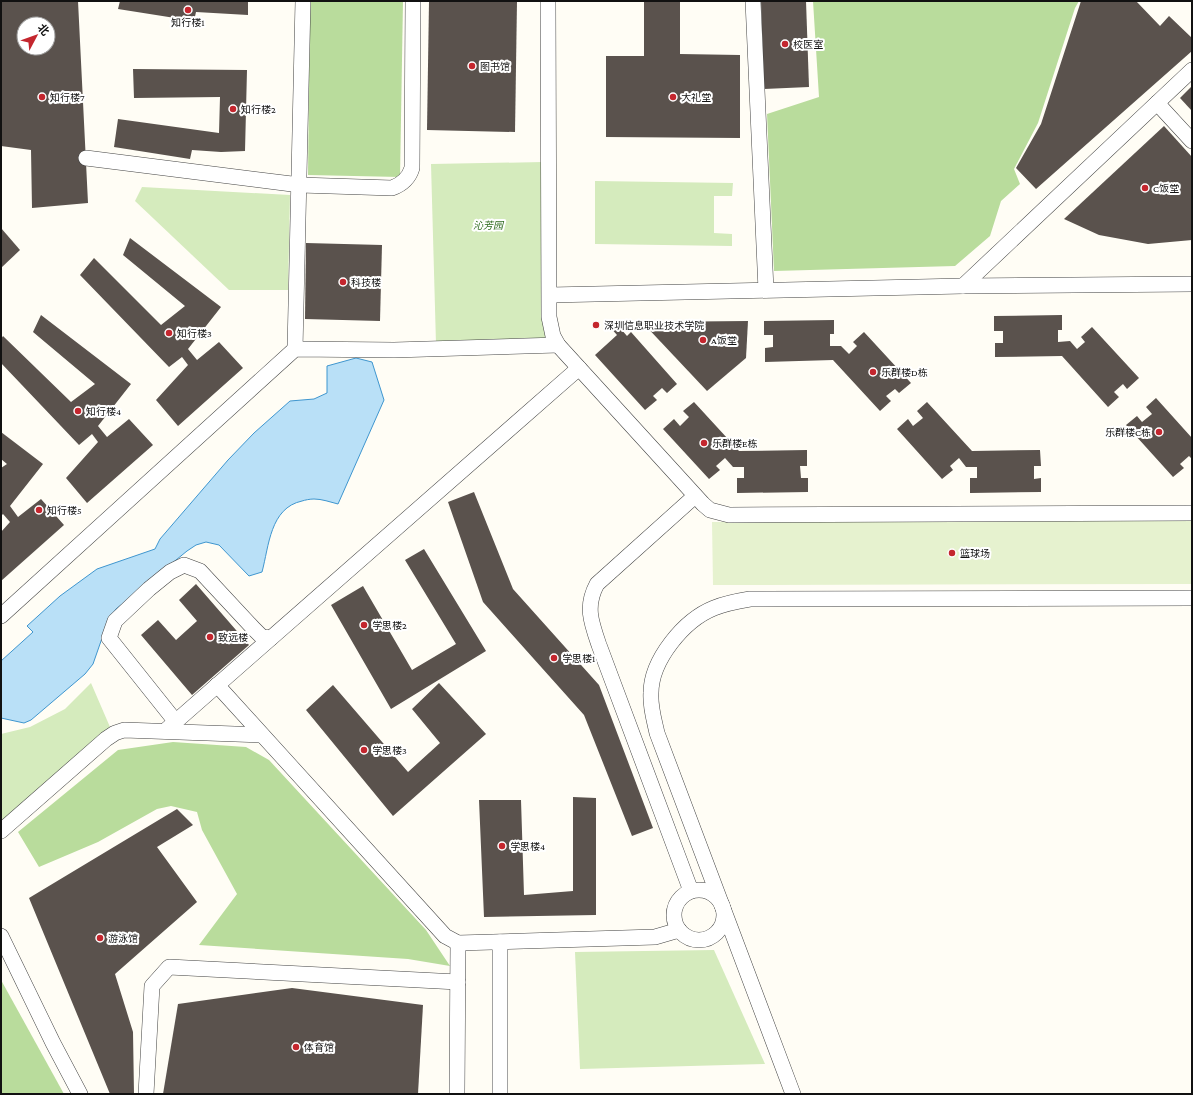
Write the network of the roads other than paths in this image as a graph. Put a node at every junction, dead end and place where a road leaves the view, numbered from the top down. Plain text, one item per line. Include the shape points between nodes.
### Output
1 (303, 1) edge
2 (413, 1) edge
3 (548, 1) edge
4 (754, 1) edge
5 (1192, 70) edge
6 (1157, 103) junction
7 (1192, 141) edge
8 (86, 158) dead end
9 (300, 185) junction
10 (1192, 284) edge
11 (964, 286) junction
12 (766, 290) junction
13 (550, 296) junction
14 (558, 345) junction
15 (296, 349) junction
16 (579, 368) junction
17 (695, 496) junction
18 (1192, 513) edge
19 (1192, 598) edge
20 (1, 616) edge
21 (271, 638) junction
22 (218, 685) junction
23 (176, 722) junction
24 (165, 731) junction
25 (262, 736) junction
26 (1, 831) edge
27 (691, 891) junction
28 (723, 907) junction
29 (679, 930) junction
30 (1, 936) edge
31 (500, 942) junction
32 (458, 943) junction
33 (458, 982) junction
34 (80, 1094) edge
35 (146, 1094) edge
36 (458, 1094) edge
37 (500, 1094) edge
38 (793, 1094) edge

1 - 9 street
2 - 9 street via 410,175 399,186 392,188
3 - 13 street
4 - 12 street
5 - 6 street
6 - 7 street
6 - 11 street
8 - 9 street
9 - 15 street
10 - 11 street
11 - 12 street
12 - 13 street
13 - 14 street via 550,328
14 - 15 street via 394,350
14 - 16 street
15 - 20 street
16 - 17 street
16 - 21 street
17 - 18 street via 710,510 729,515
17 - 27 street via 597,584 590,603 592,624 599,645
19 - 28 street via 750,599 713,608 698,617 670,643 661,658 654,674 651,692 652,712 657,733
21 - 22 street
21 - 23 street via 262,636 254,629 200,571 184,565 170,572 149,589 115,621 109,638
22 - 23 street
22 - 25 street
23 - 24 street
24 - 25 street
24 - 26 street via 124,730 115,733
25 - 32 street via 444,936
27 - 28 street via 707,891 720,900
27 - 29 street via 679,900 676,907 674,915
28 - 29 street via 723,923 720,930 707,939 692,939
28 - 38 street
29 - 31 street via 655,937
30 - 34 street
31 - 32 street
31 - 37 street
32 - 33 street
33 - 35 street via 169,968 152,986
33 - 36 street

